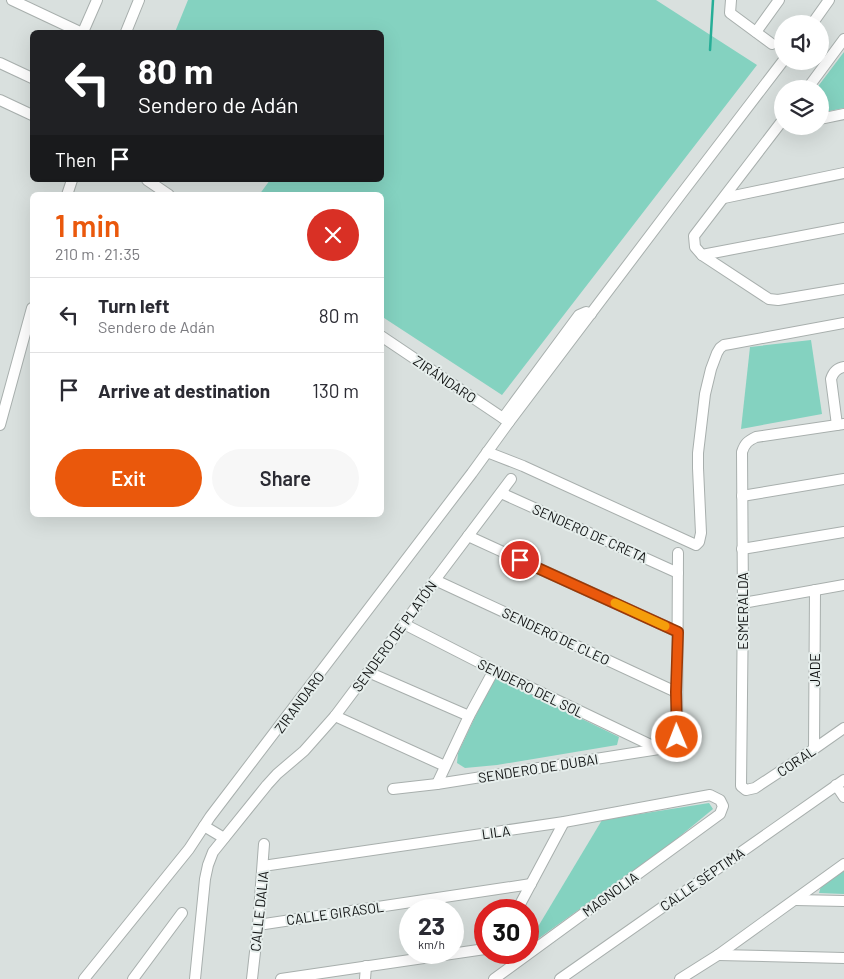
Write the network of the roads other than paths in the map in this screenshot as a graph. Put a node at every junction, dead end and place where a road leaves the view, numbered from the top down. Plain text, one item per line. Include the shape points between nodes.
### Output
1 (12, 0) edge
2 (97, 0) edge
3 (139, 0) edge
4 (731, 0) edge
5 (779, 0) edge
6 (829, 0) edge
7 (28, 4) edge
8 (818, 15) edge
9 (78, 30) edge
10 (83, 30) edge
11 (127, 30) edge
12 (756, 32) junction
13 (844, 39) edge
14 (772, 44) dead end
15 (0, 63) edge
16 (776, 70) edge
17 (30, 77) edge
18 (813, 80) edge
19 (0, 100) edge
20 (30, 114) edge
21 (844, 114) edge
22 (829, 116) edge
23 (774, 134) edge
24 (844, 173) edge
25 (150, 182) edge
26 (165, 192) edge
27 (724, 198) junction
28 (844, 228) edge
29 (702, 255) junction
30 (844, 289) edge
31 (30, 315) edge
32 (844, 323) edge
33 (384, 338) edge
34 (843, 368) edge
35 (506, 420) junction
36 (841, 424) edge
37 (0, 425) edge
38 (487, 452) junction
39 (511, 479) dead end
40 (844, 479) edge
41 (501, 493) junction
42 (742, 496) junction
43 (844, 532) edge
44 (468, 536) junction
45 (742, 549) junction
46 (678, 553) dead end
47 (678, 573) junction
48 (435, 580) junction
49 (844, 585) edge
50 (815, 590) junction
51 (742, 603) junction
52 (404, 624) junction
53 (678, 632) junction
54 (494, 670) junction
55 (368, 672) junction
56 (676, 692) junction
57 (335, 716) junction
58 (469, 716) junction
59 (844, 728) edge
60 (659, 749) junction
61 (814, 749) junction
62 (446, 766) junction
63 (840, 782) edge
64 (437, 784) junction
65 (393, 789) dead end
66 (746, 790) joint
67 (844, 797) edge
68 (723, 806) joint
69 (564, 822) junction
70 (204, 826) junction
71 (224, 838) junction
72 (264, 844) dead end
73 (844, 864) edge
74 (263, 866) junction
75 (530, 884) junction
76 (522, 899) edge
77 (795, 900) junction
78 (844, 901) edge
79 (182, 914) dead end
80 (258, 925) junction
81 (474, 951) edge
82 (718, 955) junction
83 (844, 958) edge
84 (366, 966) junction
85 (136, 977) edge
86 (305, 977) edge
87 (84, 979) edge
88 (195, 979) edge
89 (252, 979) edge
90 (281, 979) edge
91 (364, 979) edge
92 (494, 979) edge
93 (560, 979) edge
94 (680, 979) edge

1 - 7 street
2 - 10 street
3 - 11 street
4 - 12 street via 730,13
5 - 12 street
6 - 8 street
7 - 9 street
12 - 14 street
13 - 18 street
15 - 17 street
16 - 35 street, ZIRANDARO via 591,314 579,315
19 - 20 street
21 - 22 street
23 - 27 street
24 - 27 street
25 - 26 street
27 - 29 street via 694,236 695,247
28 - 29 street
29 - 30 street via 769,299
31 - 37 street
32 - 38 street via 720,348 705,394 698,453 701,533 696,544
33 - 35 street, ZIRÁNDARO
34 - 36 street via 835,371 831,379
35 - 38 street, ZIRANDARO
36 - 42 street, ESMERALDA via 747,441 742,452
38 - 70 street, ZIRANDARO
39 - 41 street, SENDERO DE PLATÓN
40 - 42 street
41 - 44 street, SENDERO DE PLATÓN
41 - 47 street, SENDERO DE CRETA
42 - 45 street, ESMERALDA
43 - 45 street
44 - 48 street, SENDERO DE PLATÓN
44 - 53 street
45 - 51 street, ESMERALDA
46 - 47 street
47 - 53 street
48 - 52 street, SENDERO DE PLATÓN
48 - 56 street, SENDERO DE CLEO
49 - 50 street
50 - 51 street
50 - 61 street, JADE
51 - 66 street, ESMERALDA via 742,786
52 - 54 street, SENDERO DEL SOL
52 - 55 street, SENDERO DE PLATÓN
53 - 56 street
54 - 58 street
54 - 60 street, SENDERO DEL SOL
55 - 57 street, SENDERO DE PLATÓN
55 - 58 street
56 - 60 street, SENDERO DE DUBAI via 677,737 672,746
57 - 62 street
57 - 71 street, SENDERO DE PLATÓN via 304,751 276,774
58 - 62 street
59 - 61 street, CORAL
60 - 64 street, SENDERO DE DUBAI
61 - 66 street, CORAL via 755,788
62 - 64 street
63 - 67 street
63 - 93 street, CALLE SÉPTIMA
64 - 65 street, SENDERO DE DUBAI
68 - 69 street, LILA via 720,800 710,795
68 - 92 street, MAGNOLIA via 720,814
69 - 74 street, LILA
69 - 75 street
70 - 71 street
70 - 87 street, ZIRANDARO
71 - 88 street, SENDERO DE PLATÓN via 208,865
72 - 74 street, CALLE DALIA
73 - 77 street
74 - 80 street, CALLE DALIA
75 - 76 street
75 - 80 street, CALLE GIRASOL
77 - 78 street
77 - 82 street
79 - 85 street
80 - 89 street, CALLE DALIA
81 - 84 street
82 - 83 street
82 - 94 street
84 - 86 street
84 - 91 street
86 - 90 street

